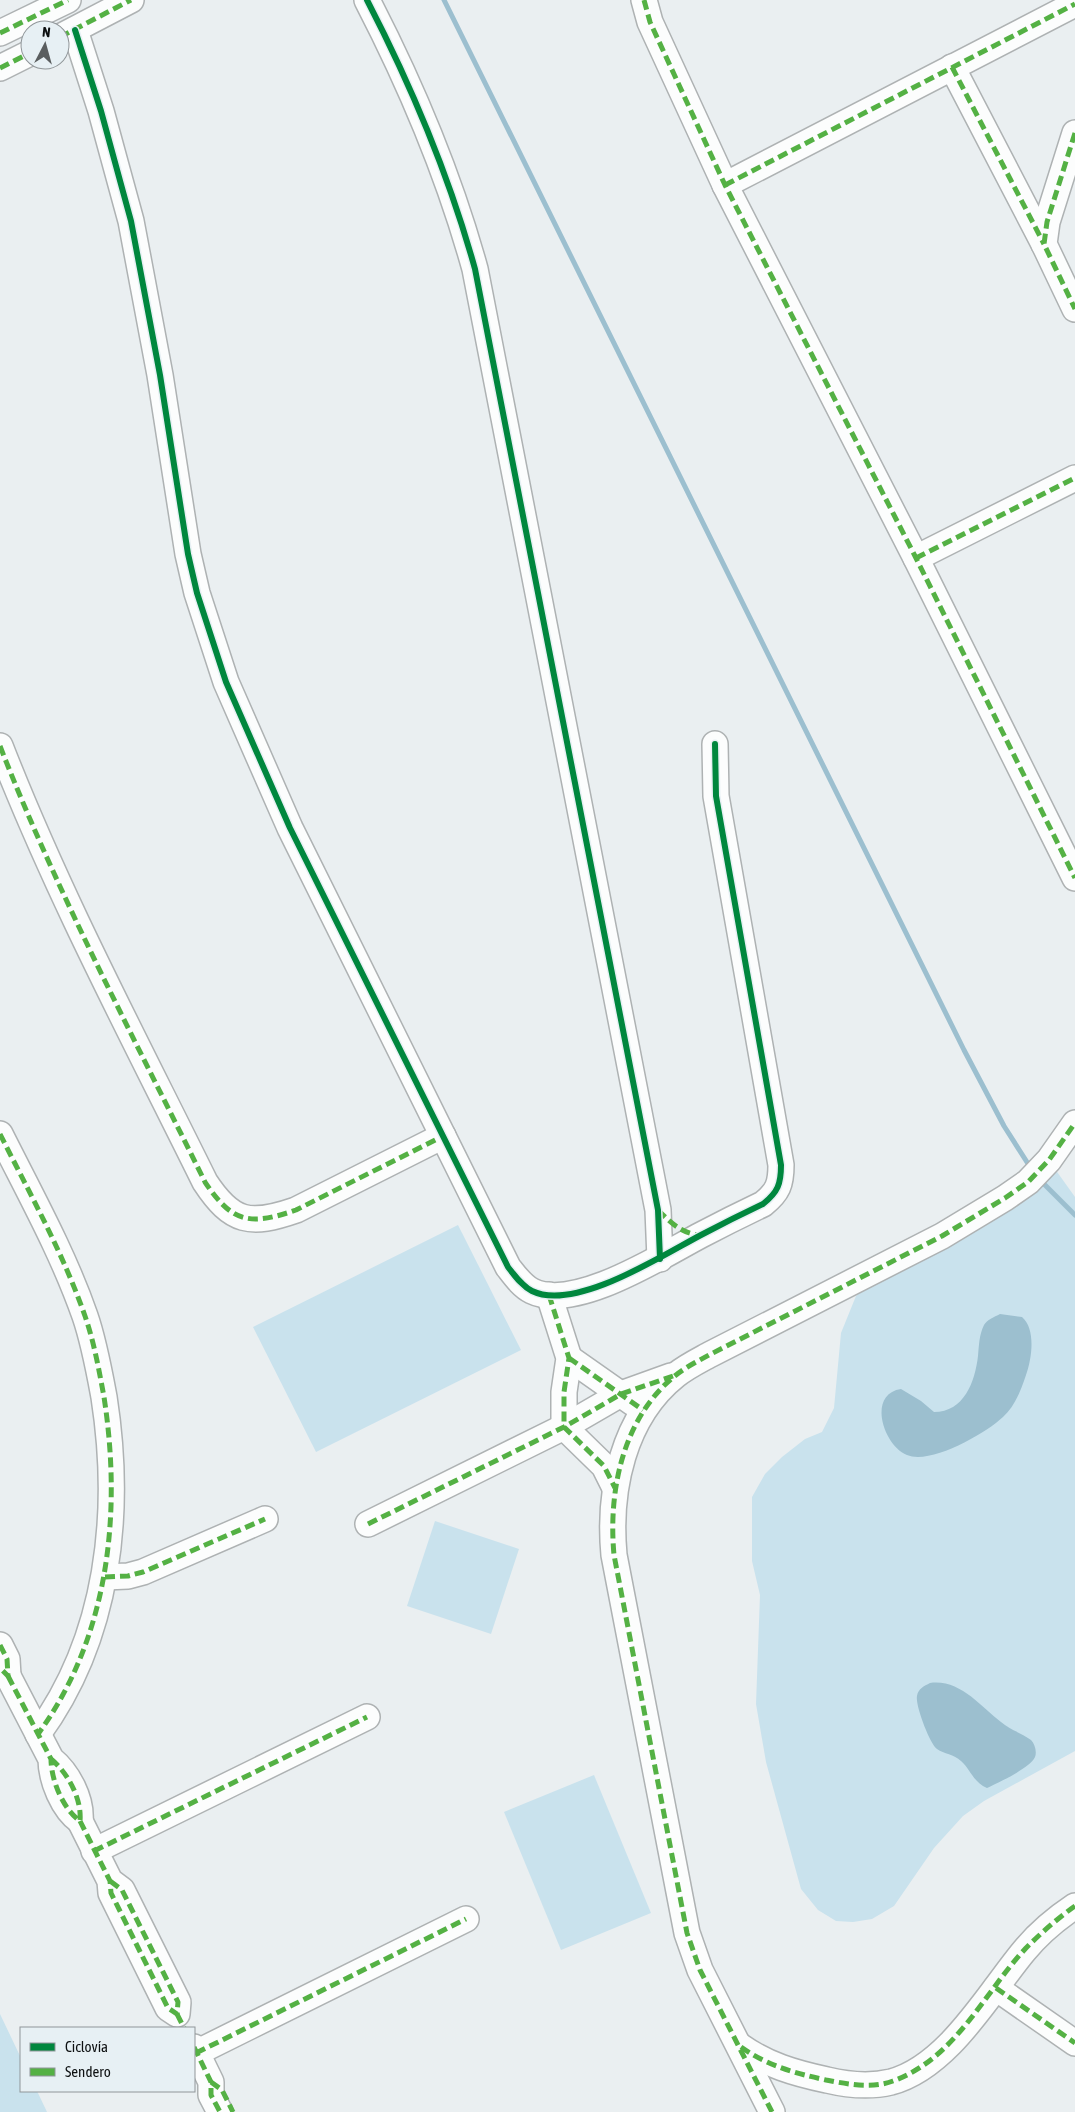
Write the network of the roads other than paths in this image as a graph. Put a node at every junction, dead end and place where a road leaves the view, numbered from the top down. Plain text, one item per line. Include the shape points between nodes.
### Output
1 (68, 0) edge
2 (132, 0) edge
3 (367, 0) edge
4 (644, 0) edge
5 (1075, 4) edge
6 (0, 33) edge
7 (70, 33) edge
8 (70, 39) edge
9 (20, 58) edge
10 (952, 67) junction
11 (0, 68) edge
12 (1075, 133) edge
13 (725, 185) junction
14 (1044, 244) junction
15 (1075, 309) edge
16 (1075, 478) edge
17 (916, 558) junction
18 (715, 744) dead end
19 (0, 746) edge
20 (1075, 878) edge
21 (1075, 1123) edge
22 (0, 1134) edge
23 (442, 1136) junction
24 (658, 1210) junction
25 (701, 1235) junction
26 (660, 1259) junction
27 (549, 1295) junction
28 (569, 1358) junction
29 (677, 1374) junction
30 (621, 1394) junction
31 (643, 1410) junction
32 (564, 1428) junction
33 (615, 1488) junction
34 (265, 1519) dead end
35 (368, 1524) dead end
36 (105, 1577) junction
37 (0, 1645) edge
38 (4, 1672) edge
39 (367, 1717) dead end
40 (38, 1734) junction
41 (94, 1851) junction
42 (1075, 1906) edge
43 (466, 1919) dead end
44 (996, 1988) junction
45 (180, 2021) edge
46 (1075, 2043) edge
47 (740, 2046) junction
48 (195, 2050) edge
49 (211, 2082) junction
50 (220, 2112) edge
51 (233, 2112) edge
52 (772, 2112) edge

1 - 6 street
2 - 7 street
3 - 24 street via 413,93 436,150 462,221 475,269
4 - 13 street via 650,22
5 - 10 street
8 - 23 street via 101,111 131,221 160,375 188,554 210,635 244,726 282,810
9 - 11 street
10 - 13 street
10 - 14 street
12 - 14 street via 1047,222
13 - 17 street
14 - 15 street
16 - 17 street
17 - 20 street
18 - 25 street via 716,796 782,1178 777,1191 763,1204
19 - 23 street via 31,825 60,886 205,1182 219,1204 245,1218 276,1217
21 - 29 street via 1049,1160 1028,1182 942,1236
22 - 36 street via 57,1247 86,1318 97,1359 112,1467
23 - 27 street via 508,1267 520,1283
24 - 25 street via 686,1233
24 - 26 street
25 - 26 street
26 - 27 street via 593,1288
27 - 28 street
28 - 30 street
28 - 32 street via 564,1392
29 - 30 street
29 - 31 street
30 - 31 street
30 - 32 street
31 - 33 street via 627,1444
32 - 33 street via 604,1466
32 - 35 street
33 - 47 street via 612,1515 614,1555 681,1906 700,1970
34 - 36 street via 143,1572
36 - 40 street via 73,1678 60,1704
37 - 38 street via 7,1659
38 - 40 street
39 - 41 street
40 - 41 street via 71,1815 80,1821
41 - 45 street via 168,2008
42 - 44 street via 1026,1949
43 - 48 street
44 - 46 street
44 - 47 street via 948,2045 929,2062 892,2082 855,2085 806,2076 767,2063
47 - 52 street
48 - 49 street
49 - 50 street via 211,2095
49 - 51 street via 222,2090

